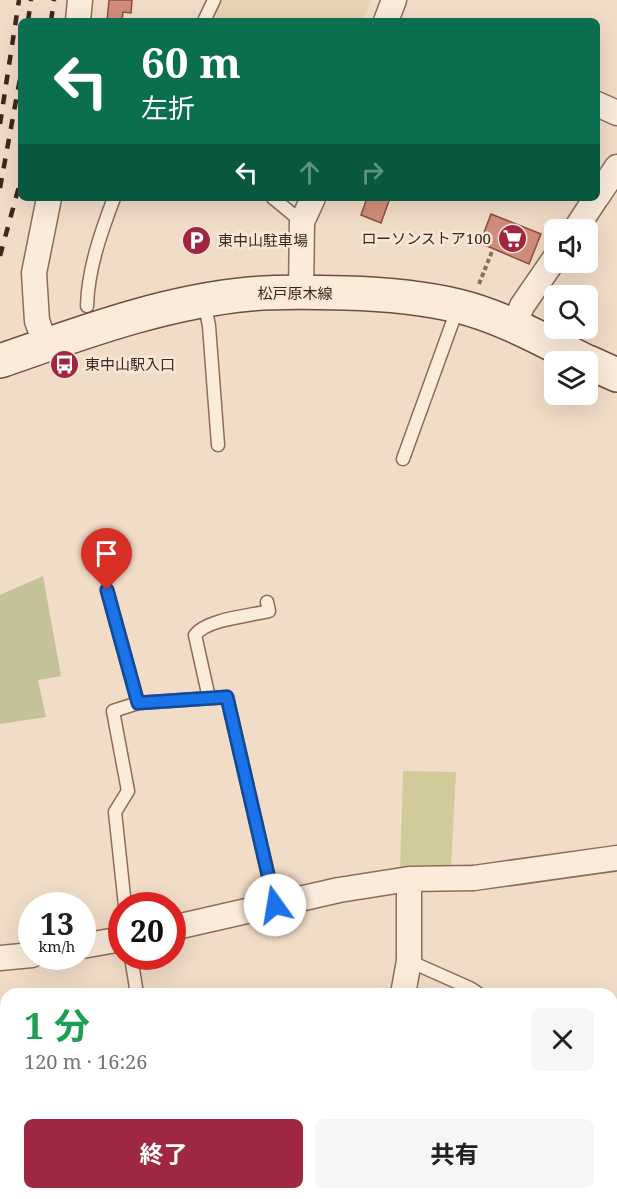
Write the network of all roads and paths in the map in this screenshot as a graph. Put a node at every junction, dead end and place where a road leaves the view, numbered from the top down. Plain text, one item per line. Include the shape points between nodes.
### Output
1 (80, 0) edge
2 (214, 0) edge
3 (78, 18) edge
4 (205, 18) edge
5 (600, 105) edge
6 (617, 113) edge
7 (617, 168) edge
8 (600, 193) edge
9 (48, 201) edge
10 (113, 201) edge
11 (277, 201) edge
12 (312, 201) edge
13 (594, 201) edge
14 (582, 219) edge
15 (302, 222) junction
16 (493, 249) dead end
17 (545, 273) edge
18 (302, 292) junction
19 (468, 296) junction
20 (204, 300) junction
21 (87, 306) dead end
22 (514, 327) junction
23 (46, 345) junction
24 (0, 361) edge
25 (604, 368) edge
26 (218, 445) dead end
27 (403, 459) dead end
28 (107, 590) dead end
29 (267, 602) dead end
30 (209, 698) junction
31 (138, 703) junction
32 (617, 858) edge
33 (409, 879) junction
34 (124, 892) edge
35 (275, 905) junction
36 (186, 925) edge
37 (18, 956) edge
38 (0, 958) edge
39 (409, 961) junction
40 (134, 970) edge
41 (136, 988) edge
42 (404, 988) edge
43 (470, 988) edge

1 - 3 street
2 - 4 lane
5 - 6 street
7 - 8 street
9 - 23 street via 34,273 37,321
10 - 21 lane via 100,234
11 - 15 lane
12 - 15 street
13 - 14 street
15 - 18 street
16 - 19 path
17 - 22 street via 522,306
18 - 19 main road, 松戸原木線 via 415,298
18 - 20 main road, 松戸原木線 via 250,293
19 - 22 main road, 松戸原木線
19 - 27 lane
20 - 23 main road, 松戸原木線 via 147,313
20 - 26 lane
22 - 25 main road, 松戸原木線
23 - 24 main road, 松戸原木線
28 - 31 lane
29 - 30 lane via 269,611 212,624 200,628 195,635
30 - 31 lane
30 - 35 lane via 227,697
31 - 34 lane via 113,711 128,791 115,812
32 - 33 street via 474,878
33 - 35 street
33 - 39 street
35 - 36 street
37 - 38 street
39 - 42 street
39 - 43 lane
40 - 41 lane

